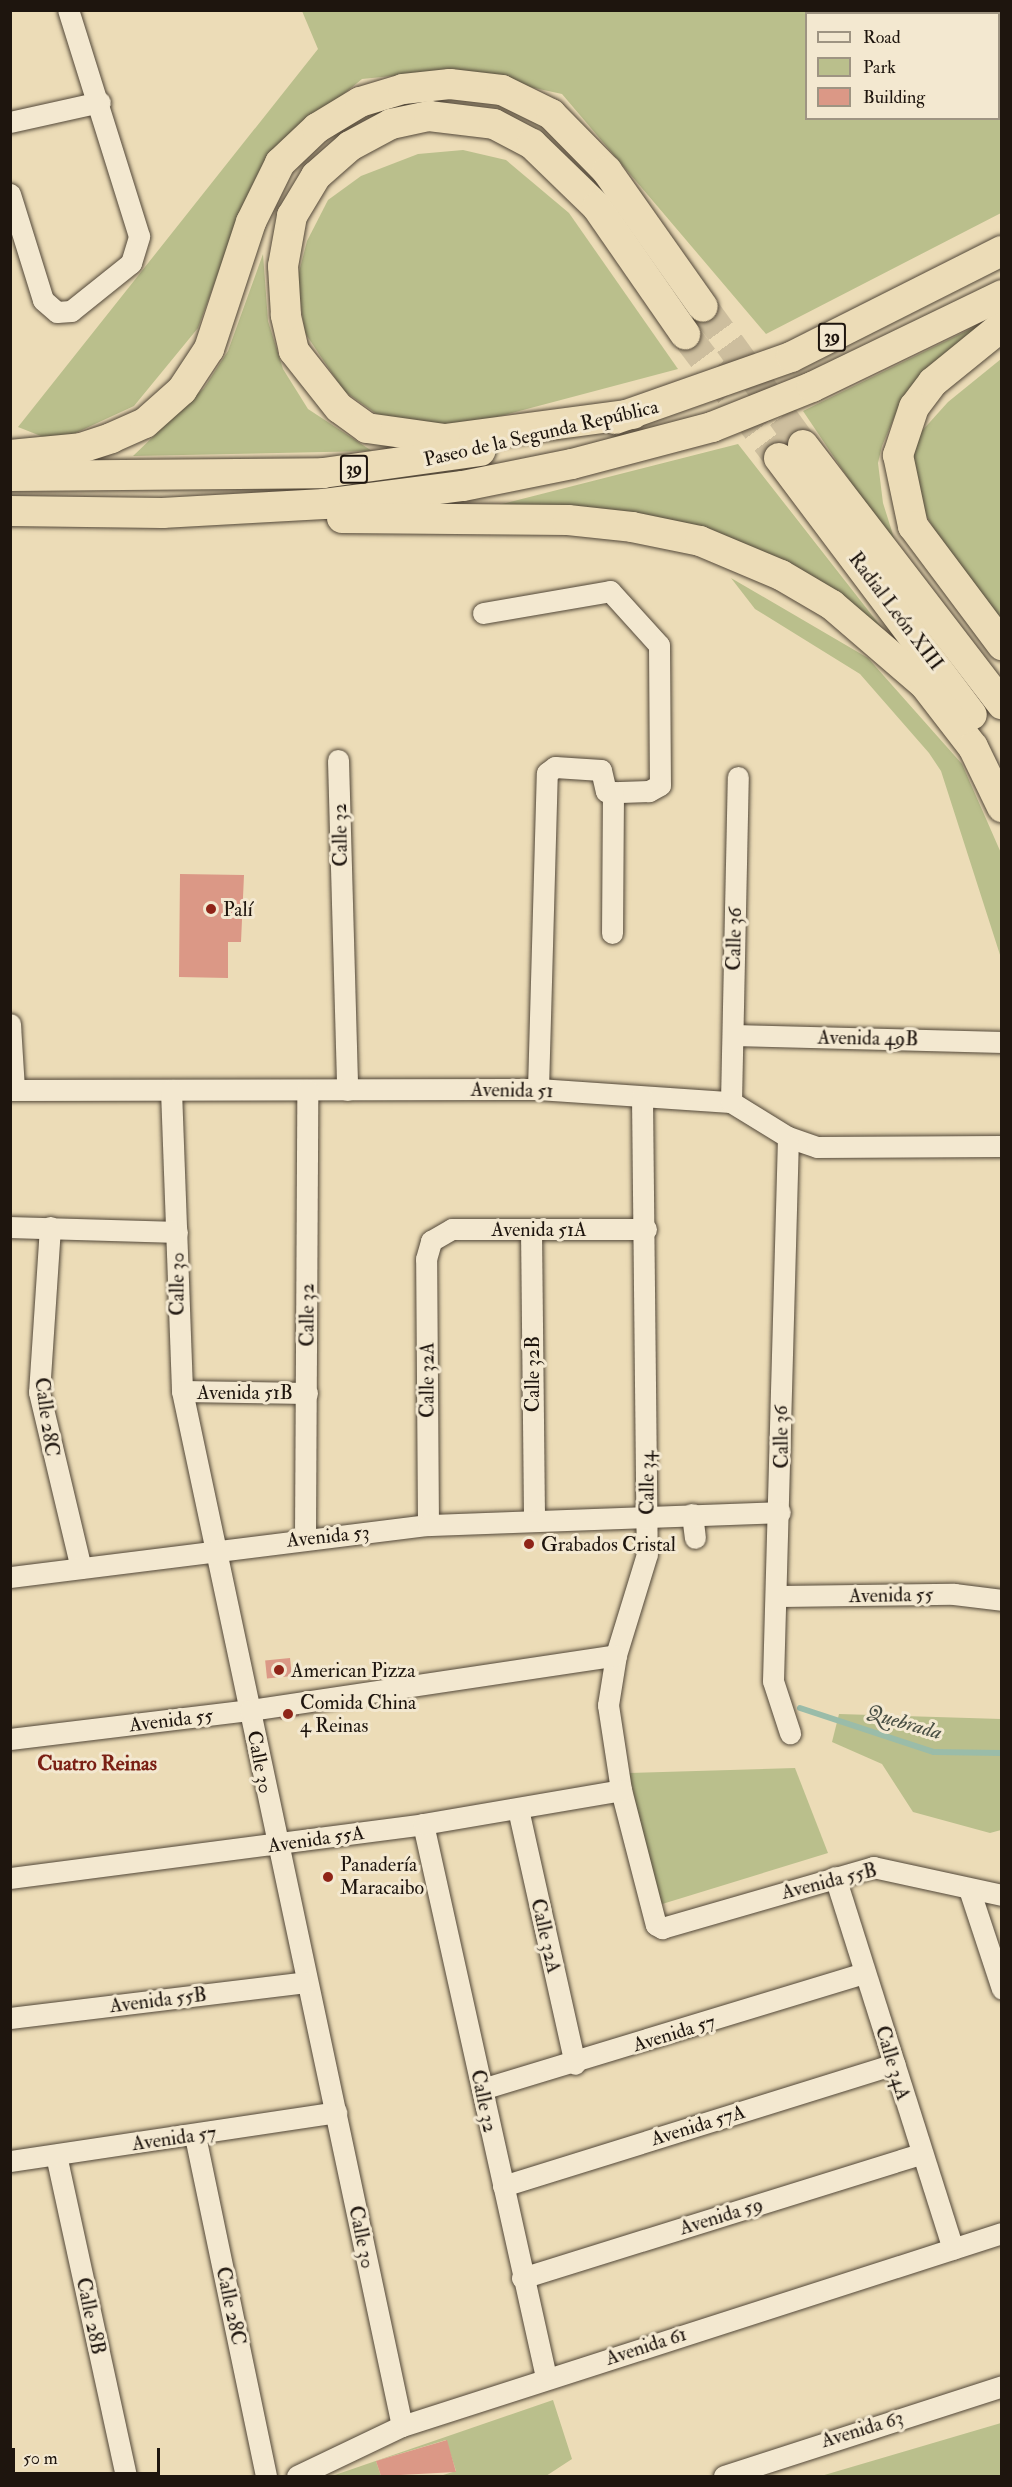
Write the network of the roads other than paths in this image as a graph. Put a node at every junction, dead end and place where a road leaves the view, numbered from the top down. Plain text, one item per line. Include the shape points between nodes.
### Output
1 (68, 10) edge
2 (99, 102) junction
3 (10, 122) edge
4 (10, 194) edge
5 (1002, 251) edge
6 (703, 307) tunnel mouth
7 (999, 307) edge
8 (685, 334) tunnel mouth
9 (633, 414) junction
10 (10, 455) edge
11 (10, 476) edge
12 (10, 512) edge
13 (162, 513) junction
14 (483, 613) dead end
15 (1002, 645) edge
16 (1002, 704) edge
17 (338, 760) dead end
18 (1002, 770) edge
19 (738, 777) dead end
20 (614, 792) junction
21 (1002, 807) edge
22 (612, 933) dead end
23 (10, 1024) edge
24 (734, 1035) junction
25 (1002, 1042) edge
26 (538, 1089) junction
27 (12, 1090) edge
28 (171, 1090) junction
29 (307, 1090) junction
30 (347, 1090) junction
31 (642, 1097) junction
32 (731, 1102) junction
33 (788, 1137) junction
34 (1002, 1146) edge
35 (10, 1227) edge
36 (50, 1227) junction
37 (531, 1229) junction
38 (646, 1229) junction
39 (177, 1232) junction
40 (435, 1237) joint
41 (182, 1392) junction
42 (308, 1393) junction
43 (780, 1512) junction
44 (648, 1514) junction
45 (692, 1514) junction
46 (534, 1518) junction
47 (428, 1525) junction
48 (695, 1538) dead end
49 (305, 1539) junction
50 (216, 1548) junction
51 (81, 1568) junction
52 (10, 1577) edge
53 (780, 1596) junction
54 (1002, 1600) edge
55 (615, 1655) junction
56 (250, 1710) junction
57 (790, 1733) dead end
58 (10, 1739) edge
59 (621, 1790) junction
60 (518, 1809) junction
61 (423, 1824) junction
62 (277, 1844) junction
63 (835, 1877) junction
64 (10, 1878) edge
65 (969, 1889) junction
66 (1002, 1895) edge
67 (659, 1928) joint
68 (865, 1973) junction
69 (306, 1982) junction
70 (1002, 1989) edge
71 (10, 2018) edge
72 (575, 2064) junction
73 (894, 2064) junction
74 (482, 2089) junction
75 (336, 2112) junction
76 (195, 2136) junction
77 (921, 2154) junction
78 (56, 2155) junction
79 (10, 2161) edge
80 (503, 2186) junction
81 (1002, 2233) edge
82 (953, 2249) junction
83 (522, 2277) junction
84 (546, 2378) junction
85 (1002, 2386) edge
86 (402, 2427) junction
87 (126, 2476) edge
88 (266, 2476) edge
89 (297, 2476) edge
90 (724, 2476) edge

1 - 2 street
2 - 3 street
2 - 4 street via 139,236 132,263 71,311 57,312 42,300
5 - 9 highway, Paseo de la Segunda República / 39 via 791,357
6 - 10 highway via 607,171 551,114 502,90 450,84 403,89 351,107 317,128 280,163 250,222 210,349 182,390 145,423 111,438 81,448
7 - 13 highway, Paseo de la Segunda República / 39 via 712,427 572,464 463,486 324,504
7 - 15 highway via 914,407 898,455 914,526
8 - 9 highway via 597,207 532,144 494,124 429,116 391,124 350,146 316,176 292,216 283,266 286,315 294,351 339,408 367,428 445,439
9 - 11 highway, Paseo de la Segunda República / 39 via 447,459 322,473
12 - 13 highway, Paseo de la Segunda República / 39
13 - 21 highway via 568,520 700,541 781,575 832,605 893,655 956,721
14 - 20 street via 610,591 659,645 660,785 649,791
16 - 18 highway, Radial León XIII via 791,452 946,676
17 - 30 street, Calle 32
19 - 24 street, Calle 36
20 - 22 street
20 - 26 street via 606,791 601,770 555,767 547,773
23 - 27 street
24 - 25 street, Avenida 49B
24 - 32 street, Calle 36
26 - 30 street, Avenida 51
26 - 31 street, Avenida 51
27 - 28 street, Avenida 51
28 - 29 street, Avenida 51
28 - 39 street, Calle 30
29 - 30 street, Avenida 51
29 - 42 street, Calle 32
31 - 32 street, Avenida 51
31 - 38 street, Calle 34
32 - 33 street, Avenida 51
33 - 34 street, Avenida 51 via 816,1147
33 - 43 street, Calle 36 via 781,1271
35 - 36 street
36 - 39 street
36 - 51 street, Calle 28C via 39,1392
37 - 38 street, Avenida 51A
37 - 40 street, Avenida 51A via 452,1229
37 - 46 street, Calle 32B
38 - 44 street, Calle 34
39 - 41 street, Calle 30
40 - 47 street, Calle 32A via 426,1260
41 - 42 street, Avenida 51B
41 - 50 street, Calle 30
42 - 49 street, Calle 32
43 - 45 street, Avenida 53
43 - 53 street, Calle 36
44 - 45 street, Avenida 53
44 - 46 street, Avenida 53
44 - 55 street, Calle 34 via 643,1579
45 - 48 street
46 - 47 street, Avenida 53
47 - 49 street, Avenida 53
49 - 50 street, Avenida 53
50 - 51 street, Avenida 53
50 - 56 street, Calle 30
51 - 52 street, Avenida 53
53 - 54 street, Avenida 55 via 954,1594
53 - 57 street, Calle 36 via 773,1681
55 - 56 street, Avenida 55
55 - 59 street, Calle 34 via 608,1713
56 - 58 street, Avenida 55
56 - 62 street, Calle 30
59 - 60 street, Avenida 55A
59 - 67 street, Calle 34
60 - 61 street, Avenida 55A
60 - 72 street, Calle 32A
61 - 62 street, Avenida 55A
61 - 74 street, Calle 32
62 - 64 street, Avenida 55A
62 - 69 street, Calle 30
63 - 65 street, Avenida 55B via 889,1868
63 - 67 street, Avenida 55B
63 - 68 street, Calle 34A
65 - 66 street, Avenida 55B
65 - 70 street
68 - 72 street, Avenida 57
68 - 73 street, Calle 34A
69 - 71 street, Avenida 55B
69 - 75 street, Calle 30
72 - 74 street, Avenida 57
73 - 77 street, Calle 34A
73 - 80 street, Avenida 57A
74 - 80 street, Calle 32
75 - 76 street, Avenida 57
75 - 86 street, Calle 30
76 - 78 street, Avenida 57
76 - 88 street, Calle 28C
77 - 82 street, Calle 34A
77 - 83 street, Avenida 59
78 - 79 street, Avenida 57
78 - 87 street, Calle 28B
80 - 83 street, Calle 32
81 - 82 street, Avenida 61
82 - 84 street, Avenida 61
83 - 84 street, Calle 32
84 - 86 street, Avenida 61
85 - 90 street, Avenida 63
86 - 89 street, Avenida 61

